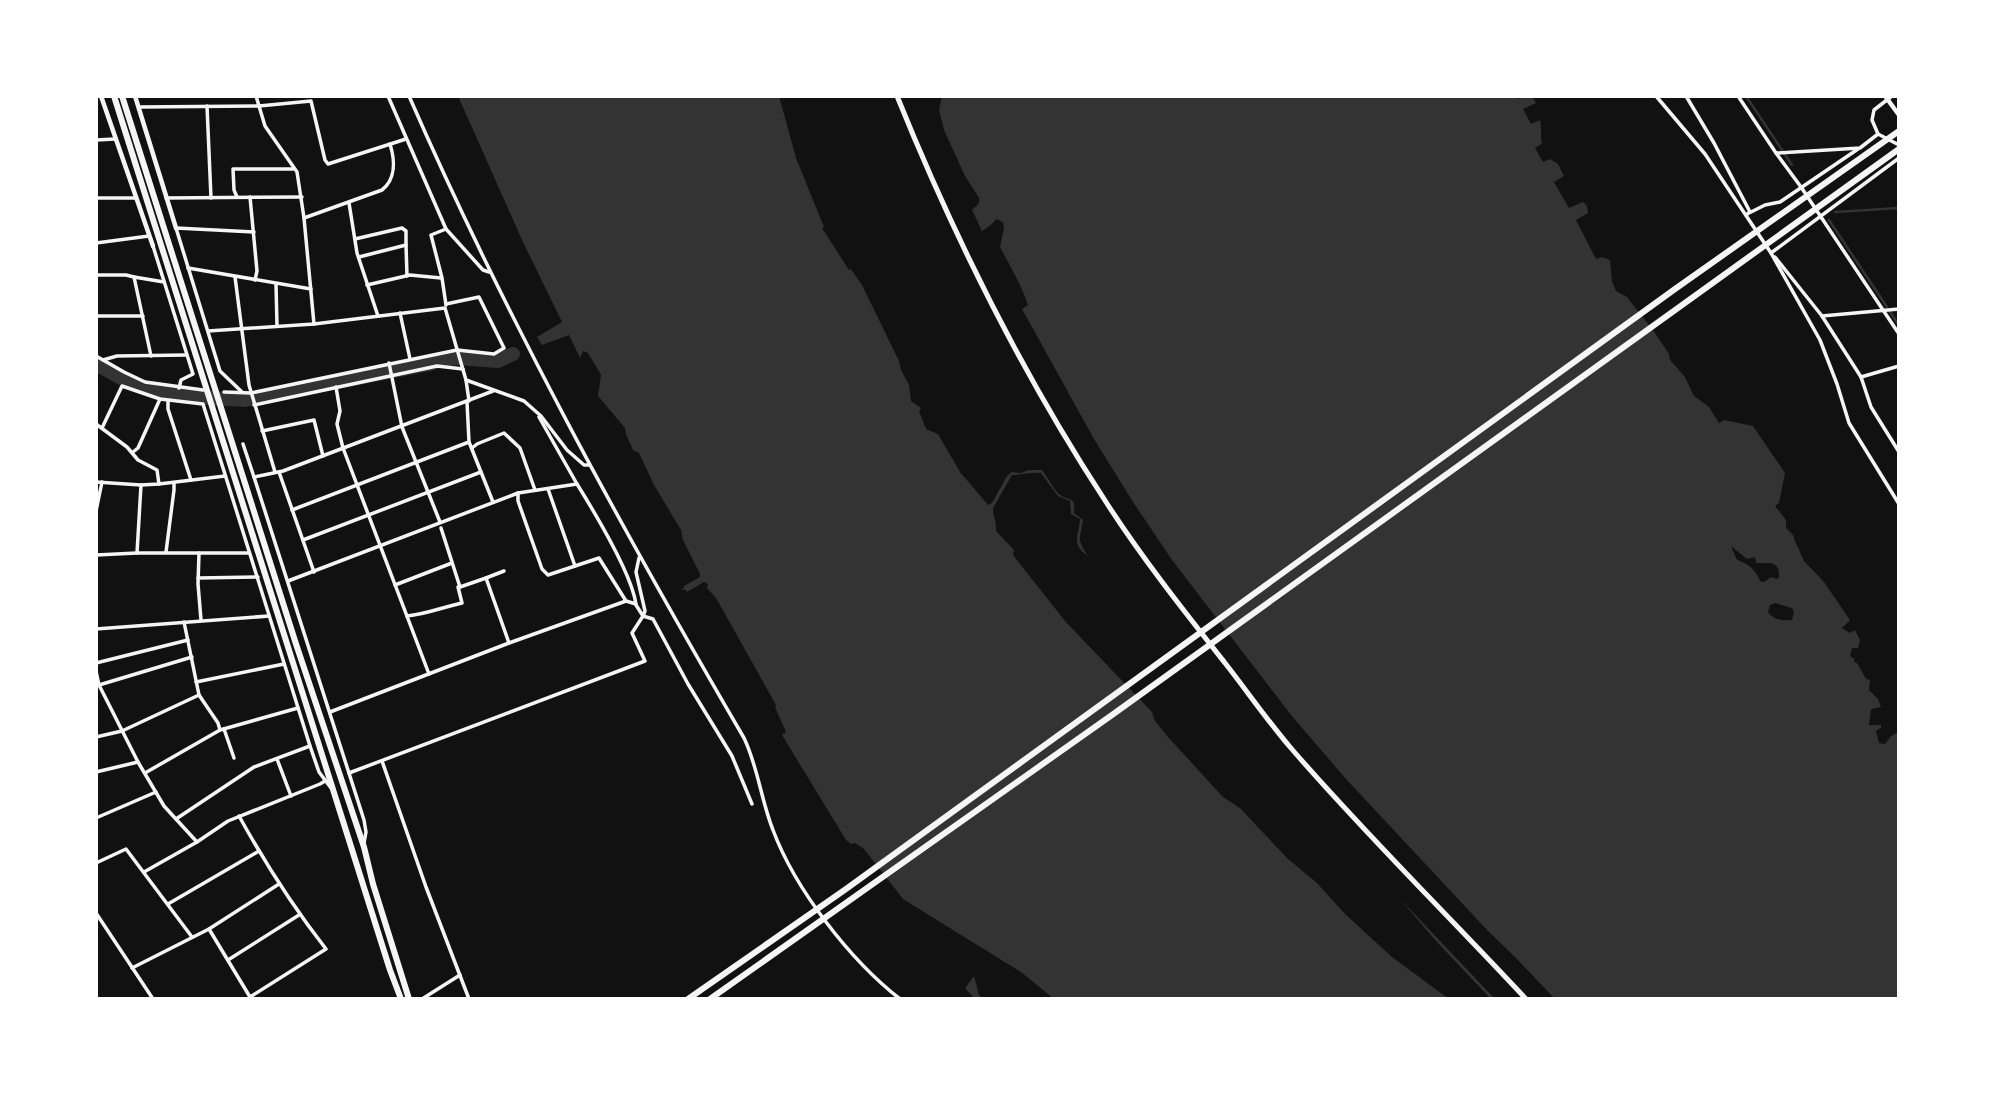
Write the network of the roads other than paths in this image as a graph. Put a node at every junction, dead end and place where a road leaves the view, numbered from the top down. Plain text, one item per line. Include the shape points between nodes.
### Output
1 (102, 96) edge
2 (114, 96) edge
3 (122, 96) edge
4 (135, 96) edge
5 (256, 96) edge
6 (388, 96) edge
7 (409, 96) edge
8 (897, 96) edge
9 (1656, 96) edge
10 (1686, 96) edge
11 (1738, 96) edge
12 (1888, 97) edge
13 (207, 106) junction
14 (259, 106) junction
15 (139, 107) junction
16 (1899, 115) edge
17 (1899, 131) edge
18 (1878, 134) junction
19 (117, 139) junction
20 (406, 139) junction
21 (96, 140) edge
22 (390, 145) junction
23 (1899, 147) edge
24 (1860, 148) junction
25 (1778, 153) junction
26 (1899, 158) edge
27 (294, 169) junction
28 (1801, 187) junction
29 (236, 197) junction
30 (250, 197) junction
31 (302, 197) junction
32 (96, 198) edge
33 (136, 198) junction
34 (166, 198) junction
35 (211, 198) junction
36 (349, 203) junction
37 (1748, 214) junction
38 (1821, 217) junction
39 (304, 218) junction
40 (176, 228) junction
41 (446, 229) junction
42 (254, 232) junction
43 (153, 234) junction
44 (355, 239) junction
45 (96, 243) edge
46 (407, 245) junction
47 (153, 246) joint
48 (1772, 253) junction
49 (359, 257) junction
50 (188, 268) junction
51 (489, 272) junction
52 (96, 275) edge
53 (407, 276) junction
54 (134, 277) junction
55 (235, 277) junction
56 (442, 278) junction
57 (255, 280) junction
58 (164, 282) junction
59 (276, 284) junction
60 (368, 285) junction
61 (311, 289) junction
62 (446, 306) junction
63 (1899, 309) edge
64 (1883, 311) junction
65 (400, 313) junction
66 (96, 316) edge
67 (143, 316) junction
68 (378, 316) junction
69 (1822, 316) junction
70 (314, 324) junction
71 (277, 326) junction
72 (241, 330) junction
73 (208, 331) junction
74 (1899, 334) edge
75 (457, 351) junction
76 (186, 355) junction
77 (96, 356) edge
78 (151, 356) junction
79 (410, 359) junction
80 (103, 360) junction
81 (390, 365) junction
82 (1899, 366) edge
83 (463, 369) junction
84 (391, 374) junction
85 (1861, 377) junction
86 (466, 380) junction
87 (336, 387) junction
88 (179, 388) junction
89 (203, 390) dead end
90 (493, 391) junction
91 (224, 392) dead end
92 (243, 393) junction
93 (252, 394) junction
94 (160, 399) junction
95 (168, 401) junction
96 (468, 402) junction
97 (254, 403) junction
98 (536, 411) junction
99 (96, 424) edge
100 (401, 427) junction
101 (102, 428) junction
102 (262, 431) junction
103 (469, 442) junction
104 (243, 444) dead end
105 (343, 448) junction
106 (471, 448) junction
107 (132, 452) junction
108 (1899, 452) edge
109 (323, 456) junction
110 (416, 462) junction
111 (589, 465) junction
112 (277, 472) junction
113 (481, 472) junction
114 (225, 476) junction
115 (254, 477) junction
116 (191, 480) junction
117 (96, 482) edge
118 (102, 482) junction
119 (174, 483) junction
120 (159, 484) junction
121 (577, 484) junction
122 (141, 485) junction
123 (357, 485) junction
124 (548, 489) junction
125 (535, 490) junction
126 (428, 492) junction
127 (518, 493) junction
128 (493, 502) junction
129 (1899, 504) edge
130 (292, 510) junction
131 (96, 511) edge
132 (368, 514) junction
133 (441, 525) junction
134 (303, 540) junction
135 (380, 546) junction
136 (166, 552) junction
137 (137, 553) junction
138 (199, 553) junction
139 (249, 553) junction
140 (96, 555) edge
141 (639, 556) junction
142 (452, 563) junction
143 (575, 566) junction
144 (505, 571) dead end
145 (314, 572) junction
146 (258, 577) junction
147 (198, 578) junction
148 (486, 578) junction
149 (288, 582) junction
150 (395, 585) junction
151 (460, 587) junction
152 (626, 601) junction
153 (636, 604) junction
154 (270, 616) junction
155 (407, 616) junction
156 (643, 616) junction
157 (201, 620) junction
158 (184, 622) junction
159 (96, 629) edge
160 (188, 640) junction
161 (509, 643) junction
162 (192, 657) junction
163 (96, 663) edge
164 (284, 664) junction
165 (96, 671) edge
166 (429, 674) junction
167 (196, 682) junction
168 (99, 685) junction
169 (199, 695) junction
170 (299, 708) junction
171 (329, 712) junction
172 (222, 729) junction
173 (122, 731) junction
174 (96, 737) edge
175 (310, 746) junction
176 (234, 758) dead end
177 (277, 759) junction
178 (382, 761) junction
179 (138, 762) junction
180 (96, 772) edge
181 (145, 773) junction
182 (349, 773) junction
183 (325, 781) junction
184 (333, 790) junction
185 (156, 792) junction
186 (291, 796) junction
187 (752, 804) dead end
188 (239, 816) junction
189 (96, 818) edge
190 (176, 818) junction
191 (197, 842) junction
192 (364, 848) junction
193 (259, 851) junction
194 (96, 863) edge
195 (144, 872) junction
196 (280, 884) junction
197 (167, 904) junction
198 (96, 913) edge
199 (299, 915) junction
200 (209, 929) junction
201 (192, 937) junction
202 (228, 960) junction
203 (132, 968) junction
204 (460, 975) junction
205 (153, 999) edge
206 (401, 999) edge
207 (409, 999) edge
208 (422, 999) edge
209 (469, 999) edge
210 (688, 999) edge
211 (710, 999) edge
212 (900, 999) edge
213 (1526, 999) edge

1 - 19 street
2 - 43 highway
3 - 192 highway
4 - 15 street
5 - 14 street
6 - 20 street
7 - 51 street
8 - 213 main road via 996,310 1107,504 1288,745
9 - 37 street
10 - 37 street
11 - 25 street
12 - 16 street
12 - 18 street via 1874,110 1872,120
13 - 14 street
13 - 15 street
13 - 35 street
14 - 22 street via 312,101 328,164
14 - 27 street via 265,126
15 - 34 street
17 - 210 highway
18 - 23 street
18 - 24 street
19 - 21 street
19 - 33 street
20 - 22 street
20 - 41 street
22 - 36 street via 394,157 389,183
23 - 211 highway
24 - 25 street
24 - 28 street
25 - 28 street
26 - 38 street
27 - 29 street via 233,169
27 - 31 street
28 - 37 street via 1780,202
28 - 38 street
29 - 30 street
29 - 35 street
30 - 31 street
30 - 42 street
31 - 39 street
32 - 33 street
33 - 43 street
34 - 35 street
34 - 40 street
36 - 39 street
36 - 44 street
37 - 48 street
38 - 48 street
38 - 64 street
39 - 61 street
40 - 42 street
40 - 50 street
41 - 51 street
41 - 56 street via 431,235
42 - 57 street
43 - 45 street
43 - 47 street
43 - 184 highway
44 - 46 street via 402,228
44 - 49 street
46 - 49 street
46 - 53 street
47 - 58 street
48 - 69 street
48 - 129 street via 1820,340 1849,423
49 - 60 street
50 - 55 street
50 - 73 street
51 - 111 street
52 - 54 street
53 - 56 street
53 - 60 street
54 - 58 street
54 - 67 street
55 - 57 street
55 - 72 street
56 - 62 street
57 - 59 street
58 - 76 street
59 - 61 street
59 - 71 street
60 - 68 street
61 - 70 street
62 - 65 street
62 - 75 street
62 - 75 street via 479,297 504,348 494,354
63 - 64 street
64 - 69 street
64 - 74 street
65 - 68 street
65 - 79 street
66 - 67 street
67 - 78 street
68 - 70 street
69 - 85 street
70 - 71 street
71 - 72 street
72 - 73 street
72 - 93 street
73 - 92 street via 220,371
75 - 79 street
75 - 83 street
76 - 78 street
76 - 88 street via 193,374 181,380
77 - 80 street
78 - 80 street
79 - 81 street
80 - 88 street via 145,382
81 - 84 street
81 - 93 street
82 - 85 street
83 - 84 street via 437,366
83 - 86 street
84 - 87 street
84 - 100 street
85 - 108 street via 1871,407
86 - 90 street
86 - 96 street
87 - 97 street
87 - 105 street
88 - 89 street
90 - 96 street
90 - 98 street via 524,401
91 - 92 street
92 - 93 street
93 - 97 street
94 - 95 street
94 - 101 street via 122,386
94 - 107 street
95 - 114 street via 203,404
95 - 116 street
96 - 100 street
96 - 103 street
97 - 102 street
98 - 111 street via 566,450
98 - 121 street
99 - 101 street
100 - 105 street
100 - 110 street
101 - 107 street
102 - 109 street via 314,420
102 - 112 street
103 - 106 street
103 - 110 street
104 - 115 street
105 - 109 street
105 - 123 street
106 - 113 street
106 - 125 street via 504,433 520,448
107 - 120 street via 141,463 158,470
109 - 112 street
110 - 123 street
110 - 126 street
111 - 141 street
112 - 115 street
112 - 130 street
113 - 126 street
113 - 128 street
114 - 116 street
114 - 139 street
115 - 149 street
116 - 119 street
117 - 118 street
118 - 122 street
118 - 131 street
119 - 120 street
119 - 136 street
120 - 122 street
121 - 124 street
121 - 153 street via 620,560
122 - 137 street
123 - 130 street
123 - 132 street
124 - 125 street
124 - 143 street
125 - 127 street
126 - 132 street
126 - 133 street
127 - 128 street
127 - 143 street via 542,569 548,575
128 - 133 street
130 - 134 street
132 - 134 street
132 - 135 street
133 - 135 street
133 - 142 street
134 - 145 street
135 - 145 street
135 - 150 street
136 - 137 street
136 - 138 street
137 - 140 street
138 - 139 street
138 - 147 street
139 - 146 street
141 - 156 street via 636,572
141 - 212 street via 744,738 772,827 792,872 862,966
142 - 150 street
142 - 151 street
143 - 152 street via 599,558
144 - 148 street
145 - 149 street
146 - 147 street
146 - 154 street
147 - 157 street
148 - 151 street
148 - 161 street
149 - 171 street
150 - 155 street
151 - 155 street via 463,603
152 - 153 street
152 - 161 street
153 - 156 street
154 - 157 street
154 - 164 street
155 - 166 street
156 - 178 street via 632,633 645,660
156 - 187 street via 653,620 732,756
157 - 158 street
158 - 159 street
158 - 160 street
160 - 162 street
160 - 163 street
161 - 166 street
162 - 167 street
162 - 168 street
164 - 167 street
164 - 170 street
165 - 168 street
166 - 171 street
167 - 169 street
168 - 173 street
169 - 172 street
169 - 173 street
170 - 172 street
170 - 175 street
171 - 182 street
172 - 176 street
172 - 181 street
173 - 174 street
173 - 179 street
175 - 177 street
175 - 183 street
177 - 186 street
177 - 190 street via 254,767
178 - 182 street
178 - 204 street
179 - 180 street
179 - 181 street
181 - 185 street
182 - 192 street via 364,820
183 - 184 street
183 - 186 street
184 - 206 highway
185 - 189 street
185 - 190 street
186 - 188 street
188 - 191 street
188 - 193 street
190 - 191 street
191 - 195 street
192 - 207 highway
193 - 196 street
193 - 197 street
194 - 195 street via 126,849
195 - 197 street
196 - 199 street
196 - 200 street
197 - 201 street
198 - 203 street
199 - 202 street
199 - 202 street via 326,949 250,997
200 - 201 street
200 - 202 street
201 - 203 street
203 - 205 street
204 - 208 street
204 - 209 street

